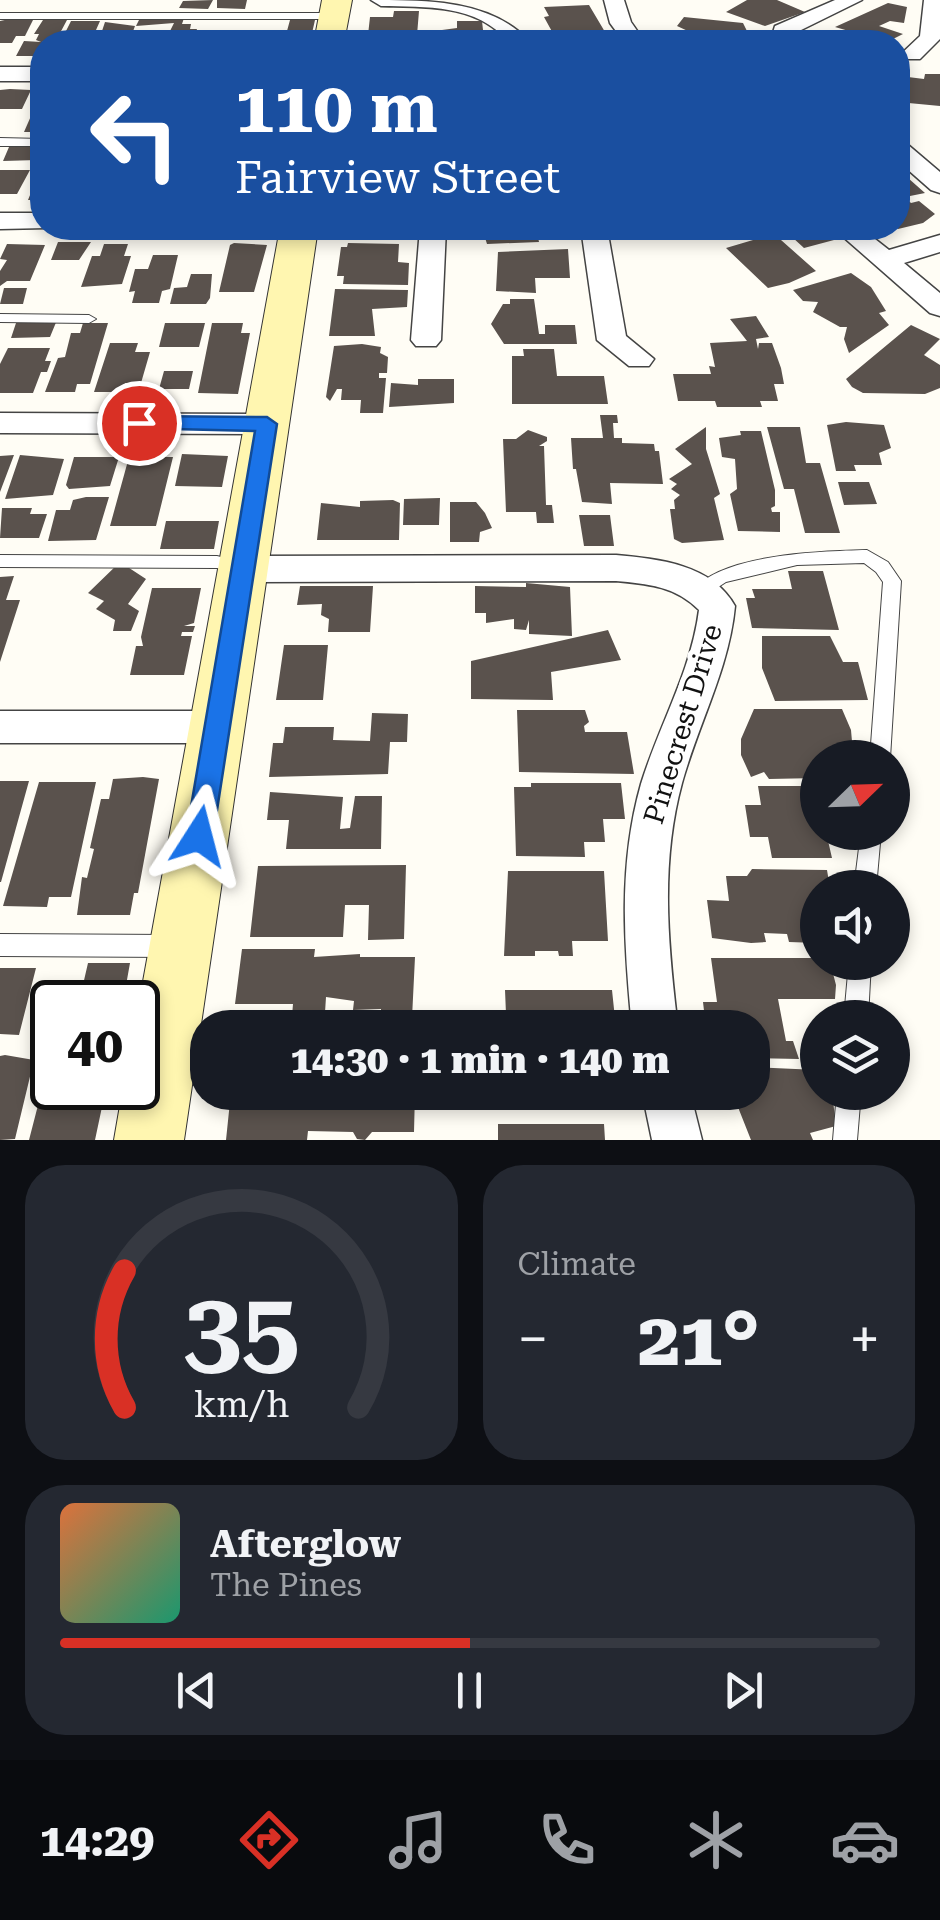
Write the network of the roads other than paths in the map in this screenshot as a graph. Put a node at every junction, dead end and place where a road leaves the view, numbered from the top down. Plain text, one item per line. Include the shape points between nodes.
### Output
1 (381, 0) edge
2 (614, 0) edge
3 (852, 0) edge
4 (934, 0) edge
5 (0, 16) edge
6 (333, 20) edge
7 (513, 30) edge
8 (626, 30) edge
9 (786, 30) edge
10 (912, 54) dead end
11 (0, 74) edge
12 (30, 74) edge
13 (0, 142) edge
14 (30, 143) edge
15 (910, 159) edge
16 (940, 185) edge
17 (0, 221) edge
18 (30, 221) edge
19 (297, 240) edge
20 (432, 240) edge
21 (596, 240) edge
22 (860, 240) edge
23 (940, 244) edge
24 (884, 260) junction
25 (940, 307) edge
26 (0, 318) edge
27 (88, 319) dead end
28 (426, 340) dead end
29 (639, 359) dead end
30 (0, 424) edge
31 (267, 424) junction
32 (0, 561) edge
33 (243, 569) junction
34 (703, 590) junction
35 (0, 727) edge
36 (217, 727) junction
37 (881, 740) edge
38 (0, 945) edge
39 (182, 946) junction
40 (654, 1010) edge
41 (670, 1110) edge
42 (848, 1110) edge
43 (150, 1140) edge
44 (677, 1140) edge
45 (845, 1140) edge

1 - 7 street via 457,2
2 - 8 street
3 - 9 street
4 - 10 street via 930,38
5 - 6 lane
11 - 12 street
13 - 14 lane
15 - 16 street
17 - 18 street
19 - 31 street
20 - 28 street
21 - 29 street via 612,340
22 - 24 street
23 - 24 street
24 - 25 street
26 - 27 lane
30 - 31 street
31 - 33 street
32 - 33 lane via 217,562
33 - 34 street, Pinecrest Drive via 616,568 670,576
33 - 36 street
34 - 37 lane via 721,577 797,559 867,556 882,566 892,581
34 - 40 street, Pinecrest Drive via 717,606 713,638 662,780 644,865
35 - 36 street
36 - 39 street
38 - 39 lane
39 - 43 street
41 - 44 street
42 - 45 lane

